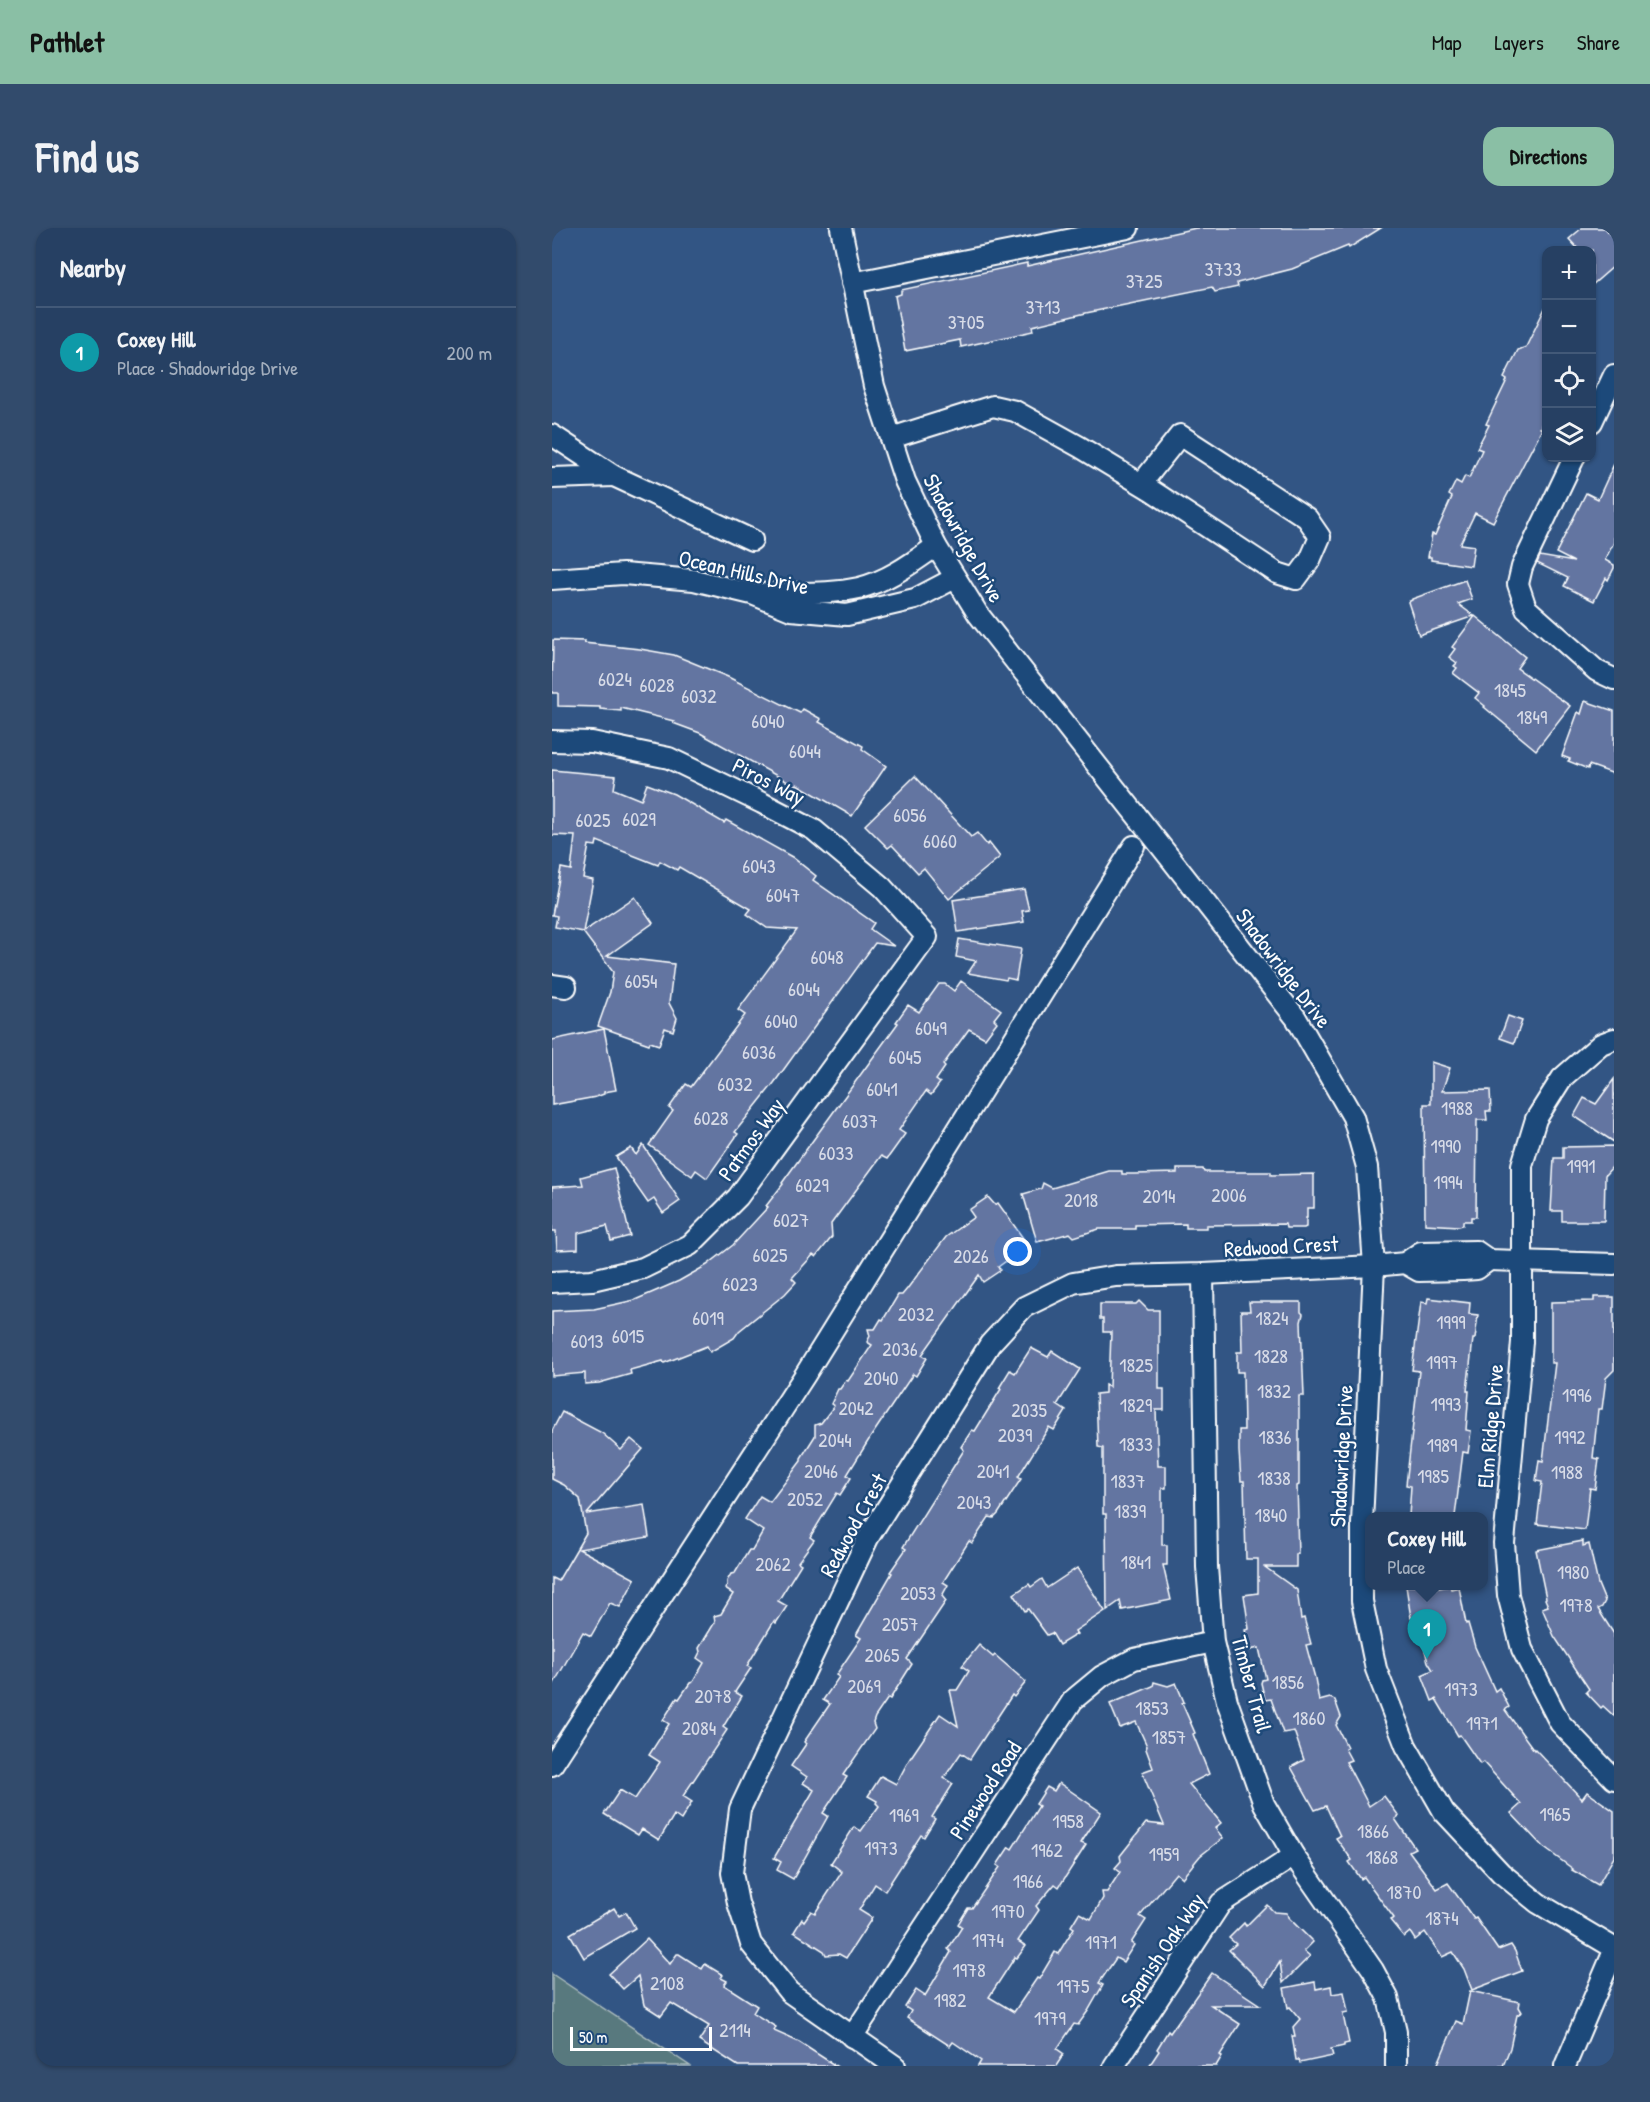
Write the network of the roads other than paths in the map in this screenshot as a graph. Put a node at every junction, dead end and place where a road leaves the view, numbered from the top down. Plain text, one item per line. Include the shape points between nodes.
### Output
1 (841, 228) edge
2 (1128, 228) edge
3 (852, 283) junction
4 (1614, 375) edge
5 (1596, 413) edge
6 (552, 435) edge
7 (891, 438) junction
8 (1572, 462) edge
9 (614, 476) junction
10 (552, 478) edge
11 (1141, 484) junction
12 (752, 540) dead end
13 (936, 546) junction
14 (955, 578) junction
15 (552, 579) edge
16 (840, 591) junction
17 (752, 594) junction
18 (847, 615) junction
19 (1614, 679) edge
20 (552, 741) edge
21 (1134, 846) dead end
22 (927, 937) joint
23 (1614, 1039) edge
24 (1521, 1261) junction
25 (1614, 1264) edge
26 (1374, 1266) junction
27 (1203, 1274) junction
28 (552, 1282) edge
29 (1213, 1642) junction
30 (552, 1765) edge
31 (1614, 1779) edge
32 (1294, 1856) junction
33 (1614, 1949) edge
34 (852, 2037) junction
35 (896, 2066) edge
36 (1114, 2066) edge
37 (1396, 2066) edge
38 (1565, 2066) edge

1 - 3 street, Shadowridge Drive
2 - 3 street
3 - 7 street, Shadowridge Drive via 874,386
4 - 5 street
6 - 9 street
7 - 11 street via 993,406 1016,411
7 - 13 street, Shadowridge Drive via 905,482
8 - 19 street via 1522,567 1518,584 1526,608 1597,671
9 - 10 street
9 - 12 street
11 - 11 street via 1277,573 1296,579 1320,537 1307,518 1180,435
13 - 14 street, Shadowridge Drive
13 - 16 street via 900,572
14 - 18 street, Ocean Hills Drive via 915,599
14 - 26 street, Shadowridge Drive via 985,623 1296,1018 1353,1118 1367,1167
15 - 17 street, Ocean Hills Drive via 634,575 694,580
16 - 17 street
16 - 18 street
17 - 18 street, Ocean Hills Drive via 792,610
20 - 22 street, Piros Way via 592,742 669,758 814,830 882,887
21 - 30 street via 805,1375
22 - 28 street, Patmos Way via 738,1197 690,1245 643,1268 592,1280
23 - 24 street, Elm Ridge Drive via 1601,1044 1562,1078 1536,1119 1522,1165
24 - 25 street
24 - 26 street, Redwood Crest via 1489,1260 1477,1269 1463,1270 1419,1271 1405,1263
24 - 31 street, Elm Ridge Drive via 1522,1342 1504,1543 1508,1595 1522,1649 1560,1723
26 - 27 street, Redwood Crest
26 - 33 street, Shadowridge Drive via 1362,1601 1376,1669 1406,1746 1444,1812 1501,1873 1538,1903
27 - 29 street, Timber Trail via 1207,1568
27 - 34 street, Redwood Crest via 1116,1276 1073,1282 1024,1307 990,1344 868,1538 740,1809 732,1873 750,1944 789,1992
29 - 32 street, Timber Trail via 1227,1701 1264,1804
29 - 34 street, Pinewood Road via 1134,1659 1102,1676 1073,1700
32 - 36 street, Spanish Oak Way via 1221,1903
32 - 37 street, Timber Trail via 1388,1998 1396,2032
33 - 38 street
34 - 35 street, Redwood Crest

